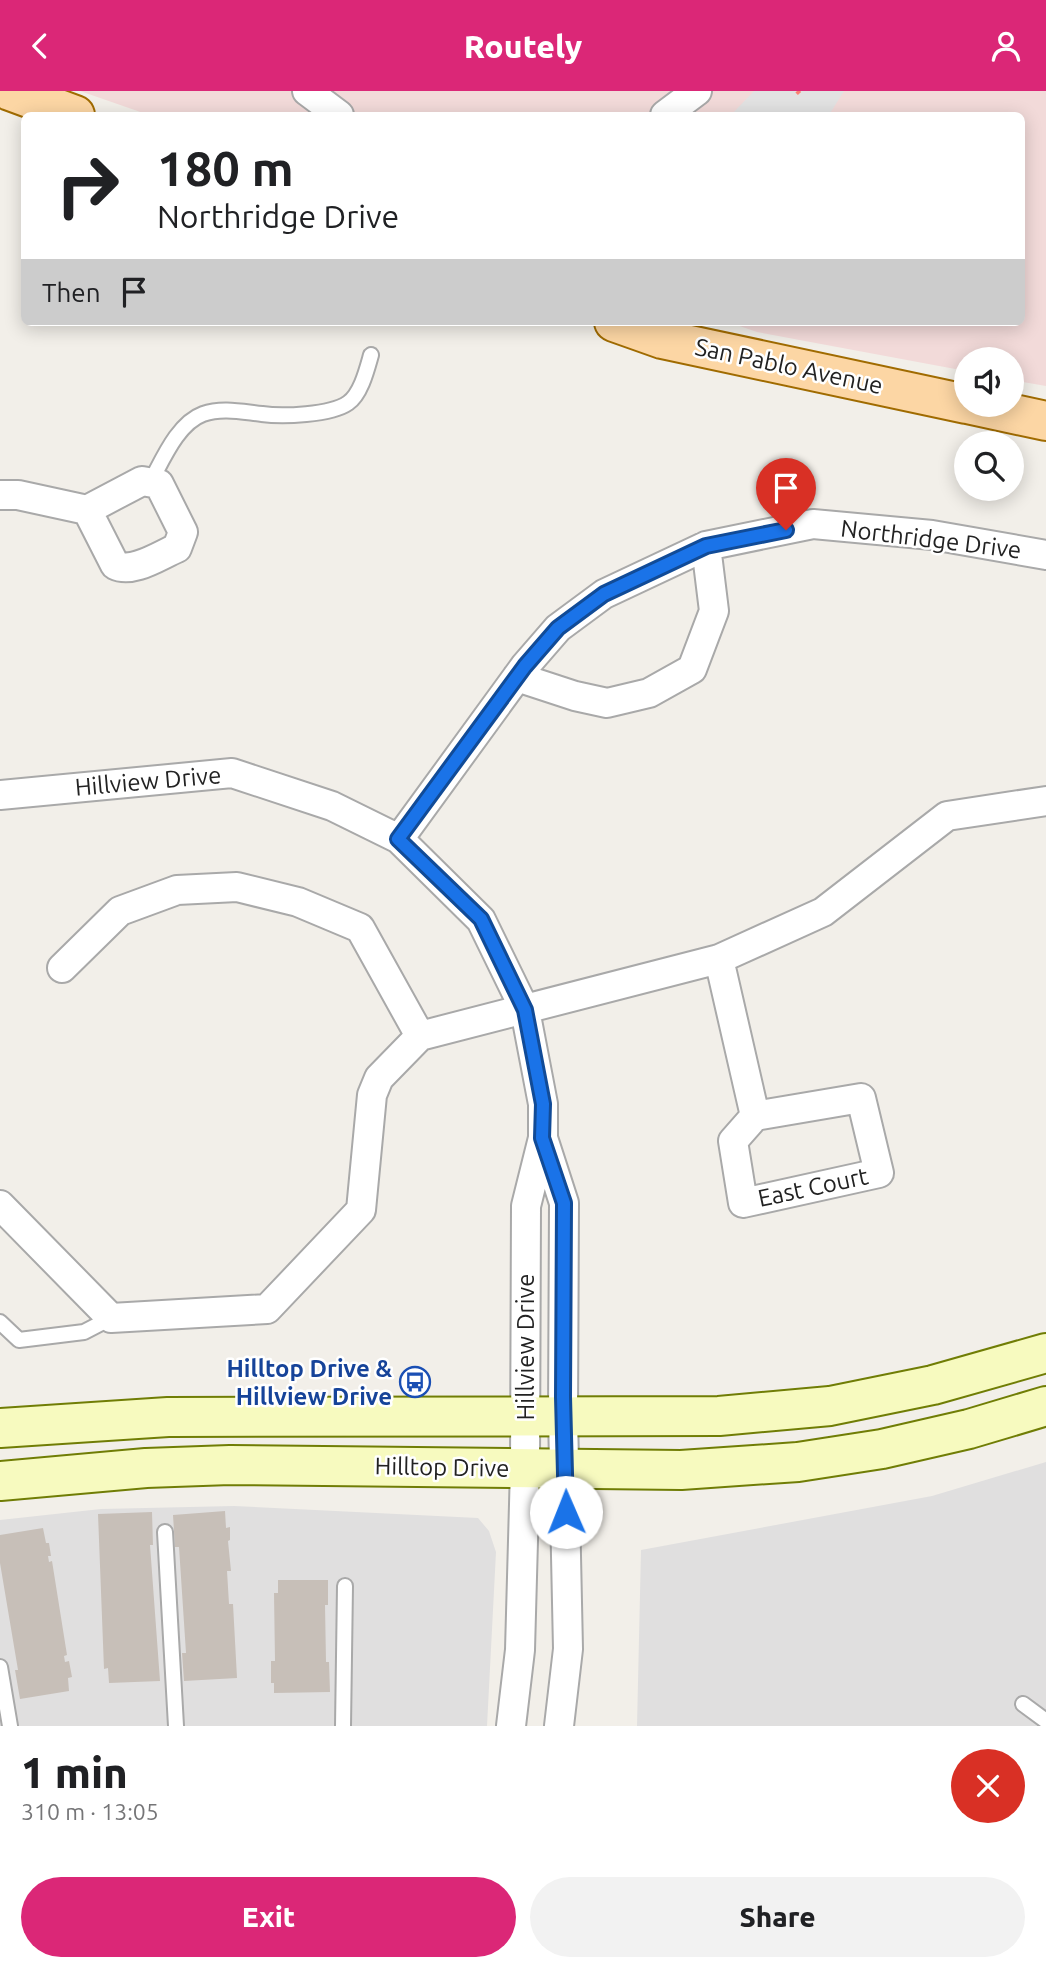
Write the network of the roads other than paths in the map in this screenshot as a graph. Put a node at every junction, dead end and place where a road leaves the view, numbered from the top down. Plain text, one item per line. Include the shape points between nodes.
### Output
1 (10, 91) edge
2 (307, 91) edge
3 (697, 91) edge
4 (67, 112) edge
5 (336, 112) edge
6 (669, 112) edge
7 (0, 115) edge
8 (21, 123) edge
9 (625, 326) edge
10 (371, 355) dead end
11 (954, 401) edge
12 (1024, 416) edge
13 (1046, 421) edge
14 (151, 481) junction
15 (0, 495) edge
16 (86, 510) junction
17 (706, 546) junction
18 (1046, 555) edge
19 (517, 677) junction
20 (0, 795) edge
21 (1046, 801) edge
22 (398, 839) junction
23 (719, 959) junction
24 (62, 968) dead end
25 (525, 1010) junction
26 (420, 1036) junction
27 (755, 1116) junction
28 (542, 1138) junction
29 (0, 1205) edge
30 (111, 1318) junction
31 (0, 1322) edge
32 (1046, 1353) edge
33 (1046, 1406) edge
34 (525, 1415) junction
35 (563, 1416) junction
36 (0, 1428) edge
37 (525, 1468) junction
38 (566, 1469) junction
39 (0, 1481) edge
40 (164, 1532) dead end
41 (345, 1586) dead end
42 (0, 1667) edge
43 (1023, 1704) dead end
44 (1046, 1721) edge
45 (10, 1726) edge
46 (176, 1726) edge
47 (342, 1726) edge
48 (511, 1726) edge
49 (559, 1726) edge

1 - 4 main road
2 - 5 street
3 - 6 street
7 - 8 main road
9 - 11 main road, San Pablo Avenue via 662,339
10 - 14 lane via 364,380 348,403 281,417 227,410 202,414 184,426
12 - 13 main road, San Pablo Avenue
14 - 16 street via 142,481
14 - 16 street via 159,484 183,531 177,548 130,568 118,568
15 - 16 street
17 - 18 street, Northridge Drive via 813,524 932,535
17 - 19 street, Northridge Drive via 604,594 558,628
17 - 19 street via 714,611 692,669 649,693 607,703
19 - 22 street, Northridge Drive
20 - 22 street, Hillview Drive via 232,773 332,806
21 - 23 street via 947,816 823,912
22 - 25 street, Hillview Drive via 481,919
23 - 25 street
23 - 27 street
24 - 26 street via 120,911 177,890 237,887 298,902 360,928
25 - 26 street
25 - 28 street, Hillview Drive via 543,1104
26 - 30 street via 379,1078 372,1095 361,1210 267,1309
27 - 27 street, East Court via 861,1098 879,1173 743,1203 733,1142
28 - 34 street, Hillview Drive via 526,1206
28 - 35 street, Hillview Drive via 564,1203
29 - 30 street
30 - 31 lane via 84,1332 19,1340
32 - 35 main road, Hilltop Drive via 933,1385 830,1406 719,1416
33 - 38 main road, Hilltop Drive via 882,1449 798,1462 681,1470
34 - 35 main road, Hilltop Drive
34 - 36 main road, Hilltop Drive via 181,1416
34 - 37 street, Hillview Drive
35 - 38 street, Hillview Drive
37 - 38 main road, Hilltop Drive
37 - 39 main road, Hilltop Drive via 230,1465
37 - 48 street, Hillview Drive via 520,1650
38 - 49 street, Hillview Drive via 568,1649
40 - 46 lane
41 - 47 lane
42 - 45 lane
43 - 44 lane

